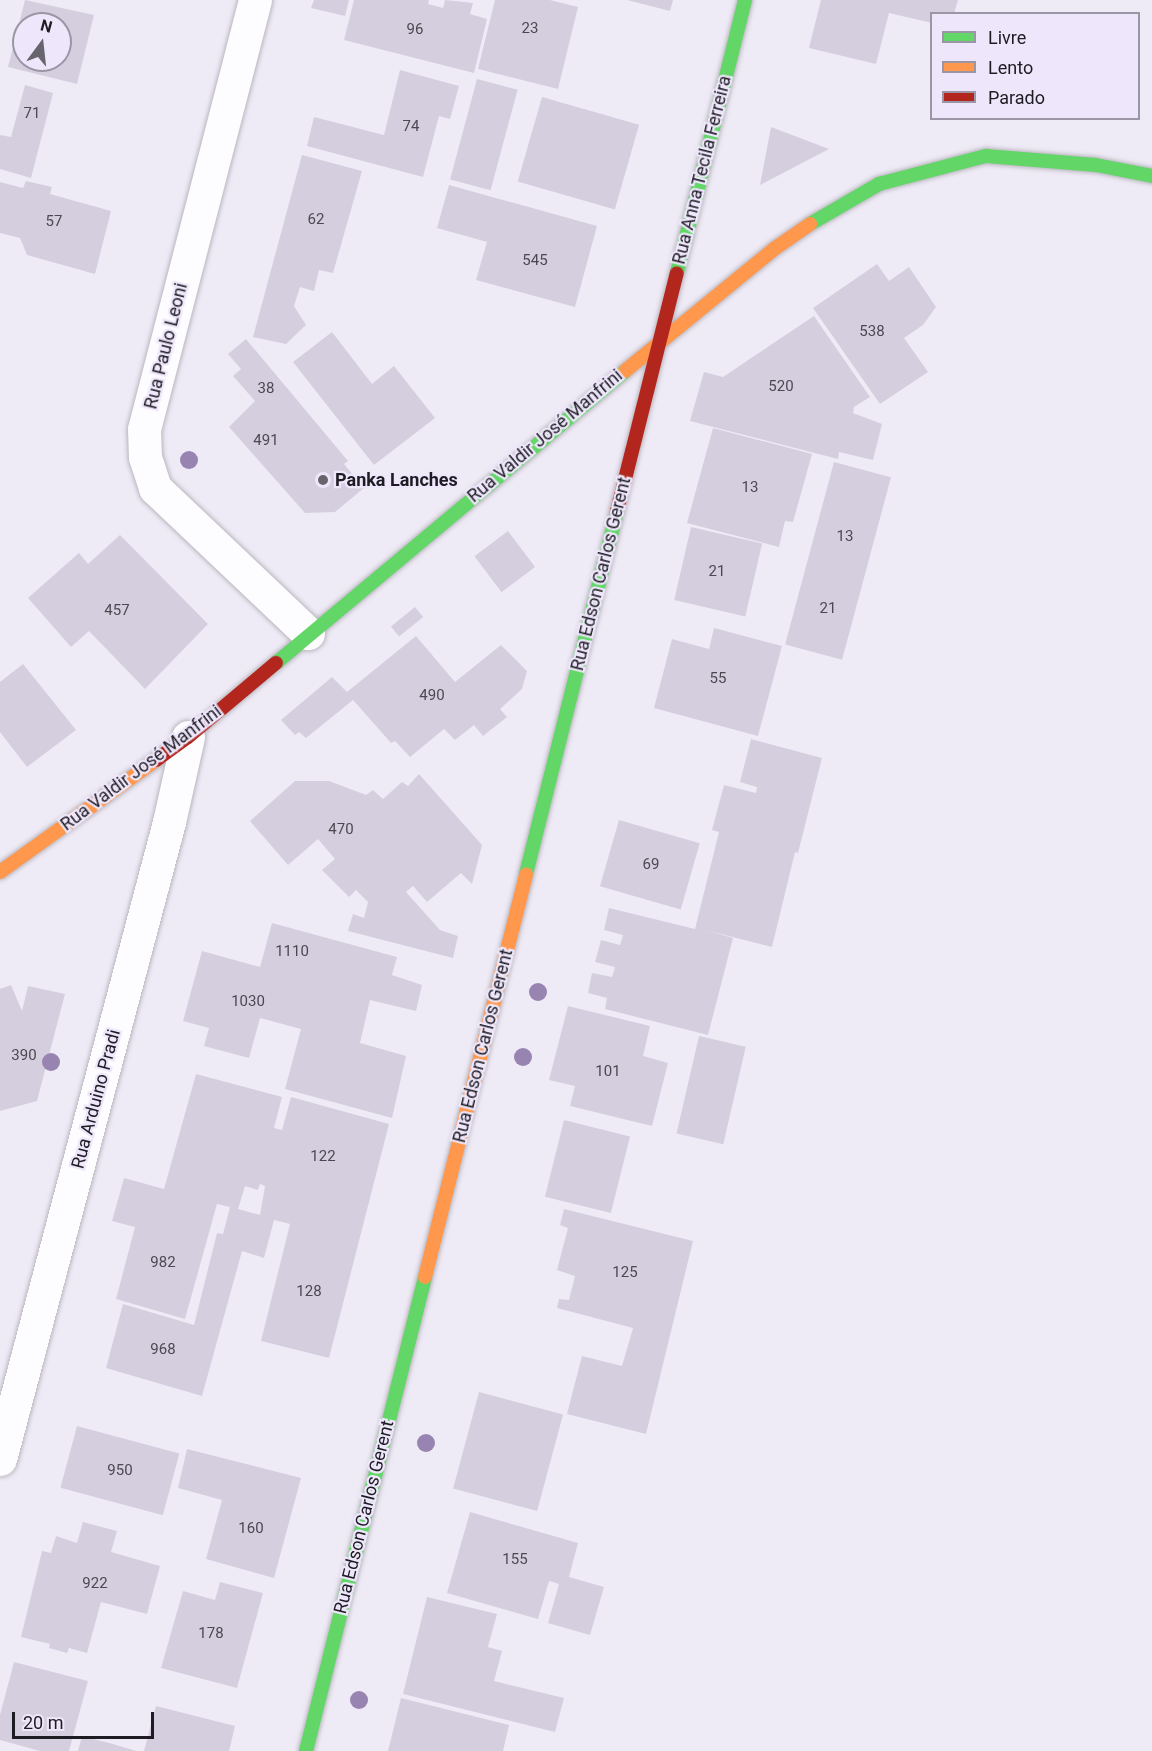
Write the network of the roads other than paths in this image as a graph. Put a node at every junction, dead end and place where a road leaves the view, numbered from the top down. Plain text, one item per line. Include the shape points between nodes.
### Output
1 (255, 0) edge
2 (745, 0) edge
3 (1152, 176) edge
4 (660, 341) junction
5 (308, 633) junction
6 (188, 737) junction
7 (0, 872) edge
8 (0, 1459) edge
9 (306, 1751) edge

1 - 5 street, Rua Paulo Leoni via 144,429 145,457 155,488
2 - 4 street, Rua Anna Tecila Ferreira
3 - 4 street, Rua Valdir José Manfrini via 1096,165 986,156 879,184 774,249
4 - 5 street, Rua Valdir José Manfrini
4 - 9 street, Rua Edson Carlos Gerent
5 - 6 street, Rua Valdir José Manfrini
6 - 7 street, Rua Valdir José Manfrini
6 - 8 street, Rua Arduino Pradi via 169,822

